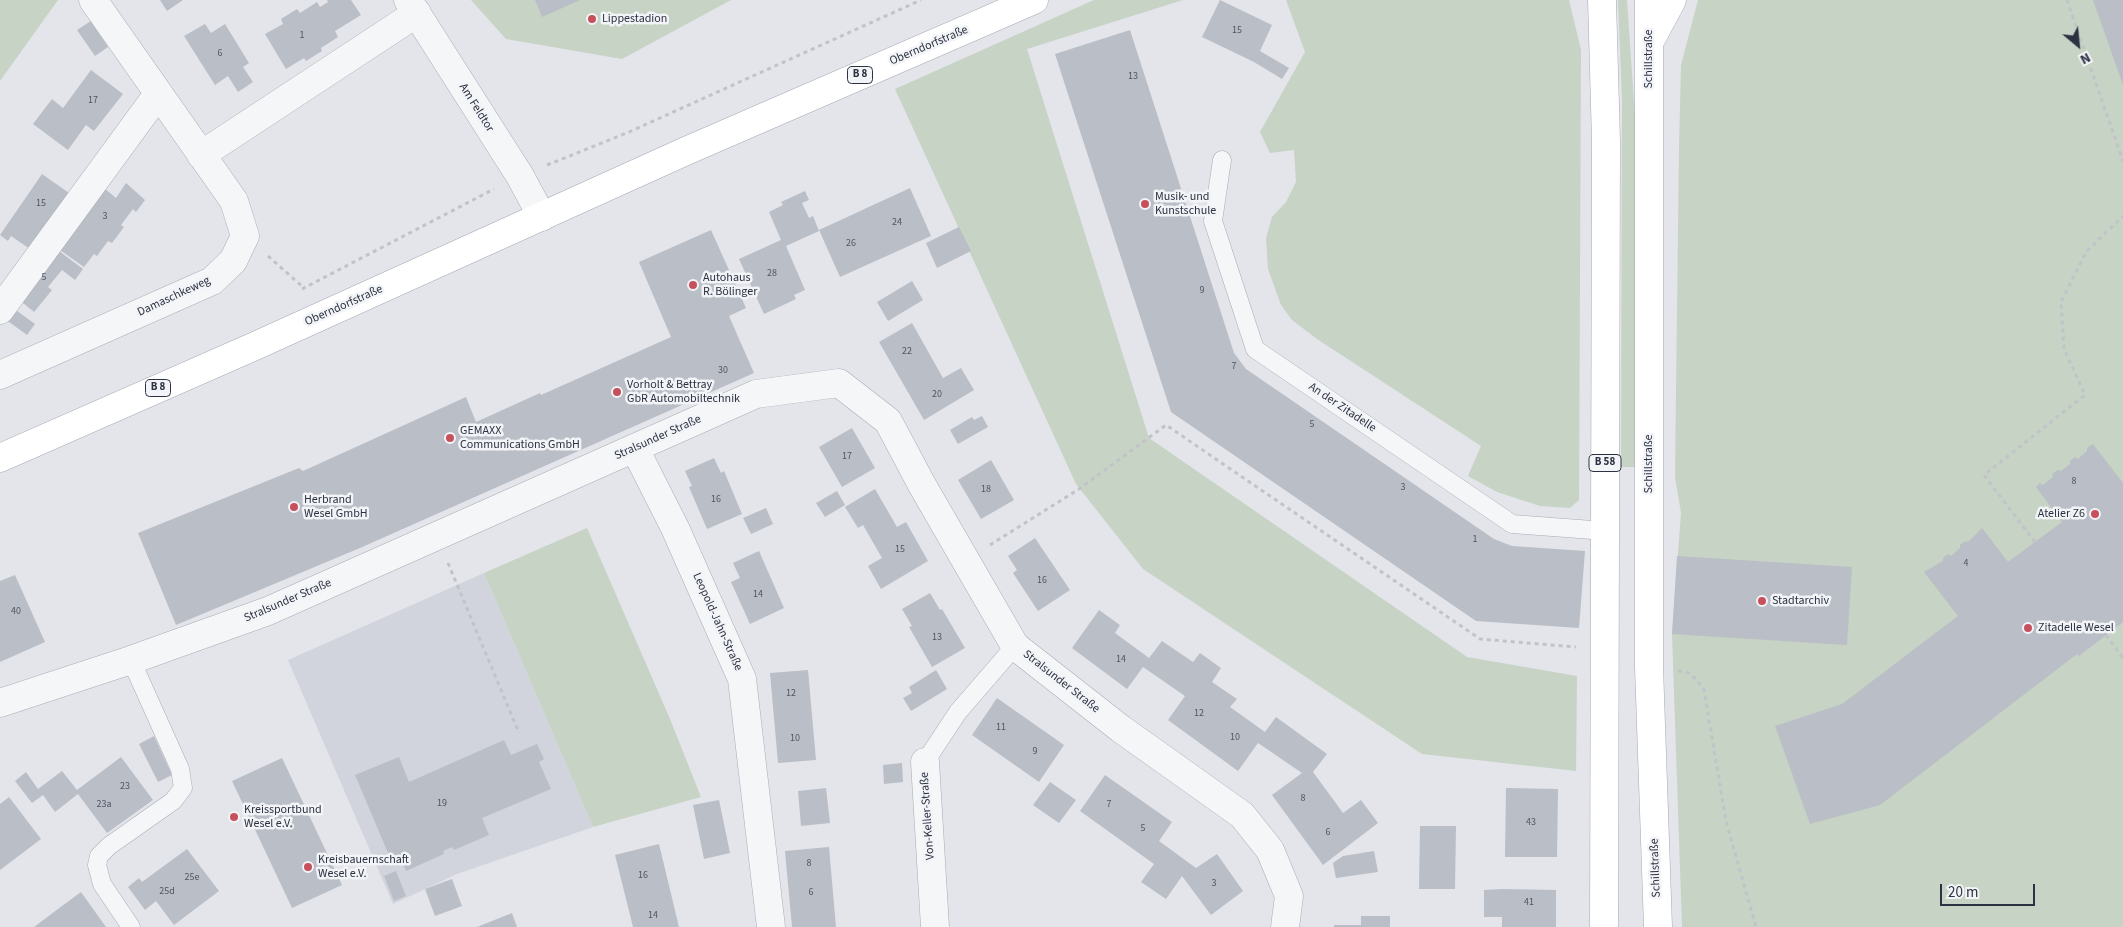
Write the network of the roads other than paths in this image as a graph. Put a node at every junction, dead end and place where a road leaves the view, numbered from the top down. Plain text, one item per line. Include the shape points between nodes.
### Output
1 (93, 0) edge
2 (988, 0) edge
3 (1034, 0) edge
4 (1602, 0) edge
5 (1649, 0) edge
6 (1672, 0) edge
7 (412, 6) edge
8 (1649, 42) junction
9 (158, 94) junction
10 (686, 151) junction
11 (201, 156) junction
12 (1222, 160) dead end
13 (542, 217) junction
14 (0, 310) edge
15 (0, 375) edge
16 (634, 449) junction
17 (0, 458) edge
18 (1606, 531) junction
19 (1649, 532) junction
20 (1015, 646) junction
21 (131, 660) junction
22 (0, 703) edge
23 (925, 762) joint
24 (132, 927) edge
25 (771, 927) edge
26 (935, 927) edge
27 (1285, 927) edge
28 (1604, 927) edge
29 (1658, 927) edge

1 - 9 street
2 - 10 main road, Oberndorfstraße / B 8
3 - 10 main road, Oberndorfstraße / B 8
4 - 18 main road, B 58 via 1606,141
5 - 8 main road, Schillstraße
6 - 8 main road
7 - 11 street
7 - 13 street, Am Feldtor via 520,176
8 - 19 main road, Schillstraße
9 - 11 street
9 - 14 street
10 - 13 main road, Oberndorfstraße / B 8
11 - 15 street, Damaschkeweg via 234,201 245,236 233,261 212,281
12 - 18 lane, An der Zitadelle via 1213,221 1255,349 1512,524
13 - 17 main road, Oberndorfstraße / B 8
16 - 20 street, Stralsunder Straße via 756,394 839,382 888,421
16 - 21 street, Stralsunder Straße via 268,611
16 - 25 street, Leopold-Jahn-Straße via 675,528 742,679
18 - 19 main road
18 - 28 main road, B 58
19 - 29 main road, Schillstraße via 1649,667
20 - 23 lane, Von-Keller-Straße via 958,712
20 - 27 street, Stralsunder Straße via 1121,730 1242,815 1270,850 1289,896
21 - 22 street, Stralsunder Straße
21 - 24 lane via 180,769 183,788 173,801 99,856 97,865 102,884
23 - 26 street, Von-Keller-Straße

